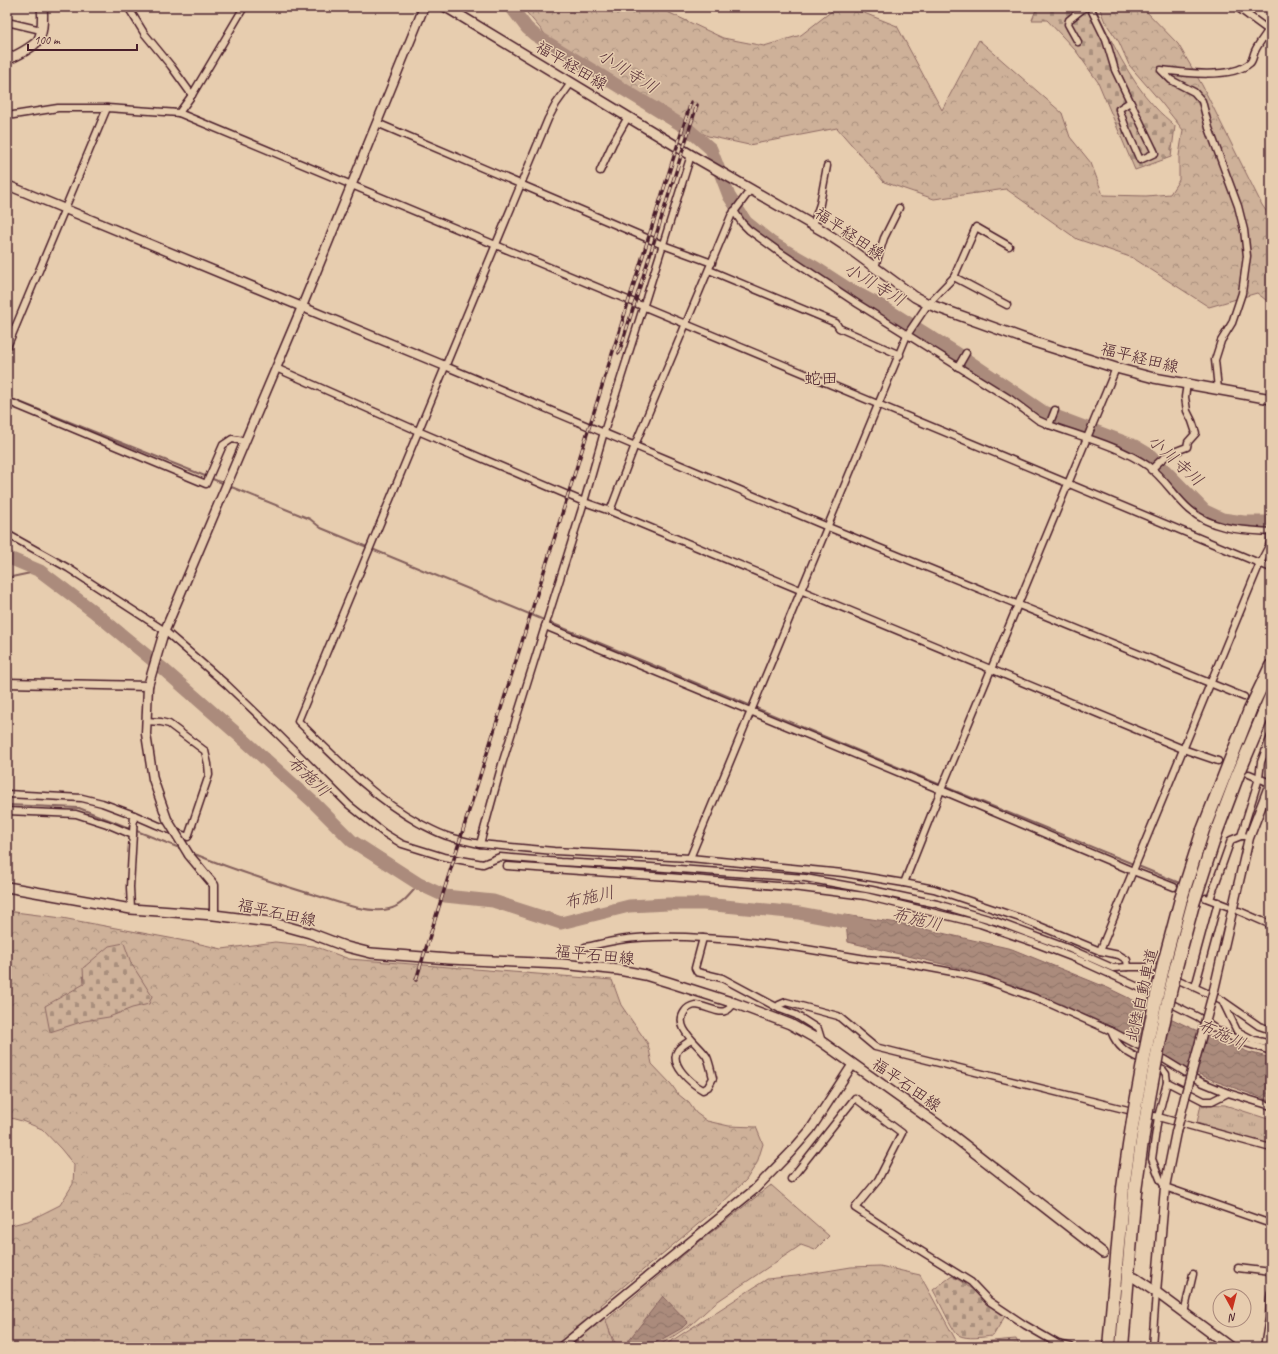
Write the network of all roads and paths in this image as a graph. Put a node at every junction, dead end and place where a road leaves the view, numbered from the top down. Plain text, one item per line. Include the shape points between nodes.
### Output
1 (42, 7) edge
2 (128, 7) edge
3 (244, 7) edge
4 (424, 7) edge
5 (446, 7) edge
6 (1085, 7) edge
7 (1090, 7) edge
8 (1237, 7) edge
9 (7, 22) edge
10 (1270, 29) edge
11 (41, 30) junction
12 (1078, 42) dead end
13 (7, 58) edge
14 (571, 82) junction
15 (192, 95) junction
16 (1130, 102) junction
17 (107, 108) junction
18 (179, 113) junction
19 (7, 116) edge
20 (628, 117) junction
21 (377, 123) junction
22 (691, 155) junction
23 (827, 166) dead end
24 (600, 171) dead end
25 (7, 185) edge
26 (352, 185) junction
27 (521, 185) junction
28 (747, 187) junction
29 (65, 208) junction
30 (899, 208) dead end
31 (734, 211) junction
32 (813, 225) junction
33 (662, 245) junction
34 (496, 246) junction
35 (1009, 246) dead end
36 (712, 263) junction
37 (875, 268) junction
38 (708, 270) junction
39 (954, 277) junction
40 (928, 304) junction
41 (1007, 305) dead end
42 (302, 307) junction
43 (644, 307) junction
44 (687, 324) junction
45 (908, 335) junction
46 (7, 347) edge
47 (966, 353) dead end
48 (900, 355) junction
49 (445, 366) junction
50 (958, 367) junction
51 (276, 368) junction
52 (1116, 368) junction
53 (1187, 384) junction
54 (1218, 389) junction
55 (1271, 399) edge
56 (7, 401) edge
57 (880, 404) junction
58 (1055, 410) dead end
59 (1049, 425) junction
60 (418, 431) junction
61 (604, 432) junction
62 (1088, 437) junction
63 (244, 442) junction
64 (635, 445) junction
65 (1152, 470) junction
66 (1069, 483) junction
67 (584, 502) junction
68 (610, 511) junction
69 (828, 527) junction
70 (1271, 532) edge
71 (7, 534) edge
72 (1271, 537) edge
73 (1260, 563) junction
74 (1271, 568) edge
75 (801, 590) junction
76 (1019, 605) junction
77 (545, 626) junction
78 (164, 633) junction
79 (1271, 666) edge
80 (991, 670) junction
81 (7, 683) edge
82 (1210, 684) junction
83 (148, 686) junction
84 (1271, 696) edge
85 (1244, 697) dead end
86 (751, 712) junction
87 (146, 721) junction
88 (1271, 736) edge
89 (1183, 749) junction
90 (1218, 761) dead end
91 (1249, 774) dead end
92 (1258, 778) junction
93 (1270, 782) edge
94 (941, 790) junction
95 (7, 794) edge
96 (7, 811) edge
97 (134, 815) junction
98 (133, 835) junction
99 (1245, 837) junction
100 (480, 844) junction
101 (690, 858) junction
102 (507, 866) dead end
103 (1133, 871) junction
104 (904, 883) junction
105 (1174, 887) dead end
106 (7, 888) edge
107 (1218, 902) junction
108 (1227, 906) dead end
109 (131, 908) junction
110 (1239, 911) dead end
111 (214, 915) junction
112 (1271, 925) edge
113 (703, 938) junction
114 (585, 947) dead end
115 (1100, 951) junction
116 (1170, 965) junction
117 (1128, 967) junction
118 (1195, 987) junction
119 (1222, 1000) junction
120 (734, 1003) junction
121 (780, 1009) junction
122 (1271, 1030) edge
123 (1111, 1031) junction
124 (691, 1040) junction
125 (822, 1042) junction
126 (1271, 1044) edge
127 (1271, 1051) edge
128 (853, 1064) junction
129 (1167, 1082) junction
130 (1228, 1093) junction
131 (1271, 1106) edge
132 (1158, 1117) junction
133 (1271, 1148) edge
134 (791, 1179) dead end
135 (1164, 1187) junction
136 (1271, 1224) edge
137 (1103, 1253) dead end
138 (1238, 1268) dead end
139 (1271, 1272) edge
140 (1193, 1274) dead end
141 (1135, 1278) dead end
142 (1156, 1292) junction
143 (1271, 1292) edge
144 (1184, 1313) junction
145 (561, 1347) edge
146 (1071, 1347) edge
147 (1109, 1347) edge
148 (1122, 1347) edge
149 (1152, 1347) edge
150 (1230, 1347) edge
151 (1264, 1347) edge

1 - 11 main road
2 - 15 street
3 - 15 street
4 - 21 street
5 - 14 main road, 福平経田線
6 - 12 street via 1069,20 1068,24
7 - 16 street
8 - 10 street
9 - 11 street
10 - 54 street via 1254,52 1251,62 1240,69 1212,73 1161,70 1171,80 1194,92 1202,101 1244,230 1247,256 1242,293 1215,360
11 - 13 main road via 39,39 28,49
14 - 20 main road, 福平経田線
14 - 27 street via 548,120
15 - 18 street
16 - 16 street via 1155,153 1140,160 1119,110
17 - 18 street
17 - 19 street via 58,108
17 - 29 street
18 - 26 street
20 - 22 main road, 福平経田線
20 - 24 street
21 - 26 street
21 - 27 street
22 - 28 main road, 福平経田線
22 - 33 street
23 - 32 street
25 - 29 street
26 - 34 street
26 - 42 street
27 - 33 street
27 - 34 street
28 - 31 street
28 - 32 main road, 福平経田線
29 - 42 street
29 - 46 street
30 - 37 street via 884,238
31 - 36 street
31 - 45 street via 748,230
32 - 37 main road, 福平経田線
33 - 36 street
33 - 43 street
34 - 43 street
34 - 49 street
35 - 39 street via 976,227
36 - 38 street
37 - 40 main road, 福平経田線
38 - 44 street
38 - 48 street via 836,323 839,328
39 - 40 street
39 - 41 street
40 - 45 street
40 - 52 main road, 福平経田線
42 - 49 street
42 - 51 street
43 - 44 street
43 - 61 street
44 - 57 street
44 - 64 street
45 - 48 street
45 - 50 street
47 - 50 street
48 - 57 street
49 - 60 street
49 - 61 street
50 - 59 street
51 - 60 street
51 - 63 street
52 - 53 main road, 福平経田線
52 - 62 street
53 - 54 main road, 福平経田線
53 - 65 street via 1187,411 1196,433 1187,447 1171,453
54 - 55 main road, 福平経田線
56 - 63 street via 206,484 223,445 232,439
57 - 66 street
57 - 69 street
58 - 59 street
59 - 62 street
60 - 67 street
60 - 100 street via 298,721 355,777 402,814 449,837
61 - 64 street
61 - 67 street
62 - 65 street via 1124,452
62 - 66 street
63 - 78 street
64 - 68 street
64 - 69 street
65 - 70 street via 1190,510 1212,524 1224,528
66 - 73 street
66 - 76 street
67 - 68 street
67 - 77 street
68 - 75 street
69 - 75 street
69 - 76 street
71 - 78 street via 68,568
72 - 73 street
73 - 74 street
73 - 82 street
75 - 80 street
75 - 86 street
76 - 80 street
76 - 82 street
77 - 86 street
77 - 100 street
78 - 83 street
78 - 117 street via 227,685 349,806 402,844 444,858 483,864 500,857 805,878 937,904 995,921 1113,968
79 - 116 highway, 北陸自動車道, bridge via 1250,710 1203,830 1181,899
80 - 89 street
80 - 94 street
81 - 83 street
82 - 85 street
82 - 89 street
83 - 87 street
84 - 116 highway, 北陸自動車道, bridge via 1216,833
86 - 94 street
86 - 101 street
87 - 97 street via 169,724 205,751 209,775 188,837
87 - 111 street, bridge via 153,779 167,818 189,855 214,885
88 - 92 street via 1260,762
89 - 90 street
89 - 103 street
91 - 92 street
92 - 93 street
92 - 99 street
93 - 99 street
94 - 103 street
94 - 104 street
95 - 97 street via 82,798
96 - 98 street via 76,814
97 - 98 street
98 - 109 street
99 - 107 street via 1231,840 1208,899
99 - 135 street, bridge via 1214,990
100 - 101 street via 554,851
101 - 104 street via 843,873
102 - 127 street via 801,888 865,896 980,924 1032,942 1146,990 1242,1042
103 - 105 street
103 - 115 street
104 - 115 street via 1020,918
106 - 109 main road, 福平石田線
107 - 108 street
107 - 118 street
109 - 111 main road, 福平石田線
110 - 112 street
111 - 120 main road, 福平石田線 via 270,922 371,953 562,964 619,970 657,978
113 - 114 street via 637,938
113 - 121 street via 695,968 697,972 722,978
113 - 123 street via 800,948 958,973 986,980 1046,1002
115 - 117 street via 1119,955 1127,960
116 - 147 highway, 北陸自動車道, bridge via 1141,1068 1130,1131
116 - 148 highway, 北陸自動車道, bridge via 1163,1020 1142,1132
117 - 118 street via 1152,967
118 - 119 street
119 - 122 street via 1259,1026
119 - 126 street via 1237,1031 1254,1040
120 - 124 street via 722,1012 702,1006 692,1006 685,1010 681,1018
120 - 125 main road, 福平石田線 via 790,1024
121 - 125 street via 818,1029
121 - 132 street via 779,1005 786,1002 838,1016 875,1047
123 - 129 street via 1122,1049 1163,1070
123 - 130 street via 1200,1082
124 - 124 street via 706,1057 713,1078 703,1090 686,1077 676,1060 678,1049
125 - 128 main road, 福平石田線
128 - 137 main road, 福平石田線 via 947,1131
128 - 145 street via 810,1130 754,1190
129 - 130 street via 1204,1101 1212,1101
129 - 132 street
130 - 131 street
132 - 133 street
132 - 135 street via 1152,1159
134 - 146 street via 855,1098 902,1133 878,1180 855,1208 970,1282 989,1301 1025,1325 1058,1344
135 - 136 street
135 - 142 street
138 - 139 street
140 - 144 street
141 - 142 main road
142 - 144 main road
142 - 149 street
143 - 151 street
144 - 150 main road

